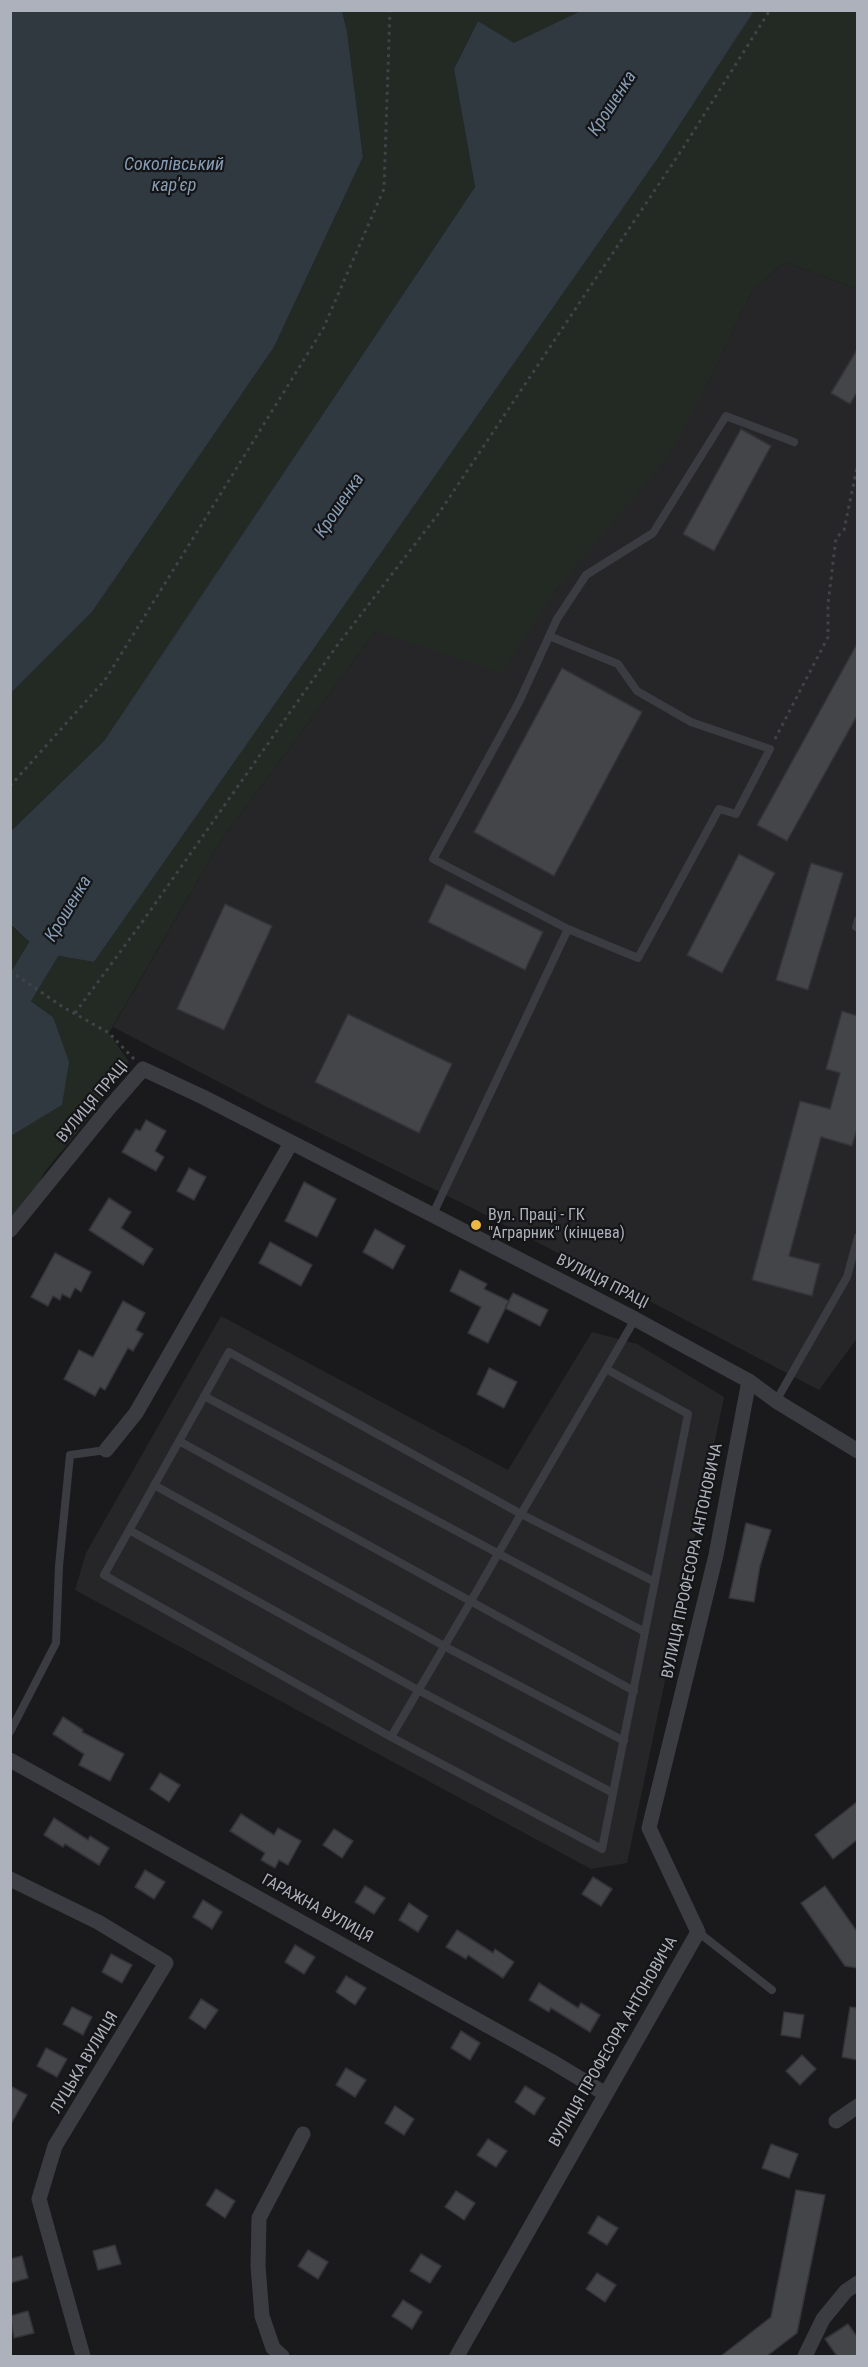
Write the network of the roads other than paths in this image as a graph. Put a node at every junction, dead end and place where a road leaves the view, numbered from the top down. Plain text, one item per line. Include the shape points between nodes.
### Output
1 (794, 442) dead end
2 (549, 636) junction
3 (858, 920) edge
4 (858, 928) edge
5 (568, 929) junction
6 (291, 1143) junction
7 (432, 1216) junction
8 (10, 1230) edge
9 (858, 1237) edge
10 (635, 1319) junction
11 (606, 1369) junction
12 (749, 1380) junction
13 (204, 1396) junction
14 (776, 1401) junction
15 (179, 1441) junction
16 (106, 1450) joint
17 (858, 1451) edge
18 (154, 1485) junction
19 (521, 1514) junction
20 (129, 1530) junction
21 (498, 1554) junction
22 (655, 1582) junction
23 (471, 1600) junction
24 (645, 1632) junction
25 (444, 1646) junction
26 (418, 1690) junction
27 (633, 1691) junction
28 (10, 1732) edge
29 (391, 1737) junction
30 (624, 1741) junction
31 (10, 1760) edge
32 (613, 1793) junction
33 (10, 1879) edge
34 (698, 1932) junction
35 (772, 1990) dead end
36 (604, 2093) junction
37 (858, 2106) edge
38 (836, 2121) dead end
39 (303, 2134) dead end
40 (858, 2283) edge
41 (83, 2356) edge
42 (282, 2356) edge
43 (457, 2356) edge
44 (805, 2356) edge

1 - 2 lane via 726,416 653,533 586,575
2 - 5 lane via 519,702 433,859
2 - 5 lane via 618,664 638,691 691,722 770,749 736,814 719,809 638,958
3 - 4 lane
5 - 7 lane
6 - 7 street, ВУЛИЦЯ ПРАЦІ
6 - 8 street, ВУЛИЦЯ ПРАЦІ via 143,1069
6 - 16 street via 136,1413
7 - 10 street, ВУЛИЦЯ ПРАЦІ
9 - 14 lane via 847,1278
10 - 11 lane
10 - 12 street, ВУЛИЦЯ ПРАЦІ
11 - 19 lane
11 - 22 lane via 688,1414
12 - 14 street, ВУЛИЦЯ ПРАЦІ
12 - 34 street, ВУЛИЦЯ ПРОФЕСОРА АНТОНОВИЧА via 716,1555 649,1828
13 - 15 lane
13 - 19 lane via 229,1352
13 - 21 lane
14 - 17 street, ВУЛИЦЯ ПРАЦІ
15 - 18 lane
15 - 23 lane
16 - 28 lane via 70,1455 56,1643
18 - 20 lane
18 - 25 lane
19 - 21 lane
19 - 22 lane
20 - 26 lane
20 - 29 lane via 104,1575
21 - 23 lane
21 - 24 lane
22 - 24 lane
23 - 25 lane
23 - 27 lane
24 - 27 lane
25 - 26 lane
25 - 30 lane
26 - 29 lane
26 - 32 lane
27 - 30 lane
29 - 32 lane via 602,1849
30 - 32 lane
31 - 36 street, ГАРАЖНА ВУЛИЦЯ
33 - 41 street, ЛУЦЬКА ВУЛИЦЯ via 98,1922 166,1963 55,2146 39,2199
34 - 35 lane
34 - 36 street, ВУЛИЦЯ ПРОФЕСОРА АНТОНОВИЧА
36 - 43 street, ВУЛИЦЯ ПРОФЕСОРА АНТОНОВИЧА
37 - 38 street
39 - 42 street via 259,2218 262,2316 273,2348
40 - 44 street via 846,2291 823,2319

